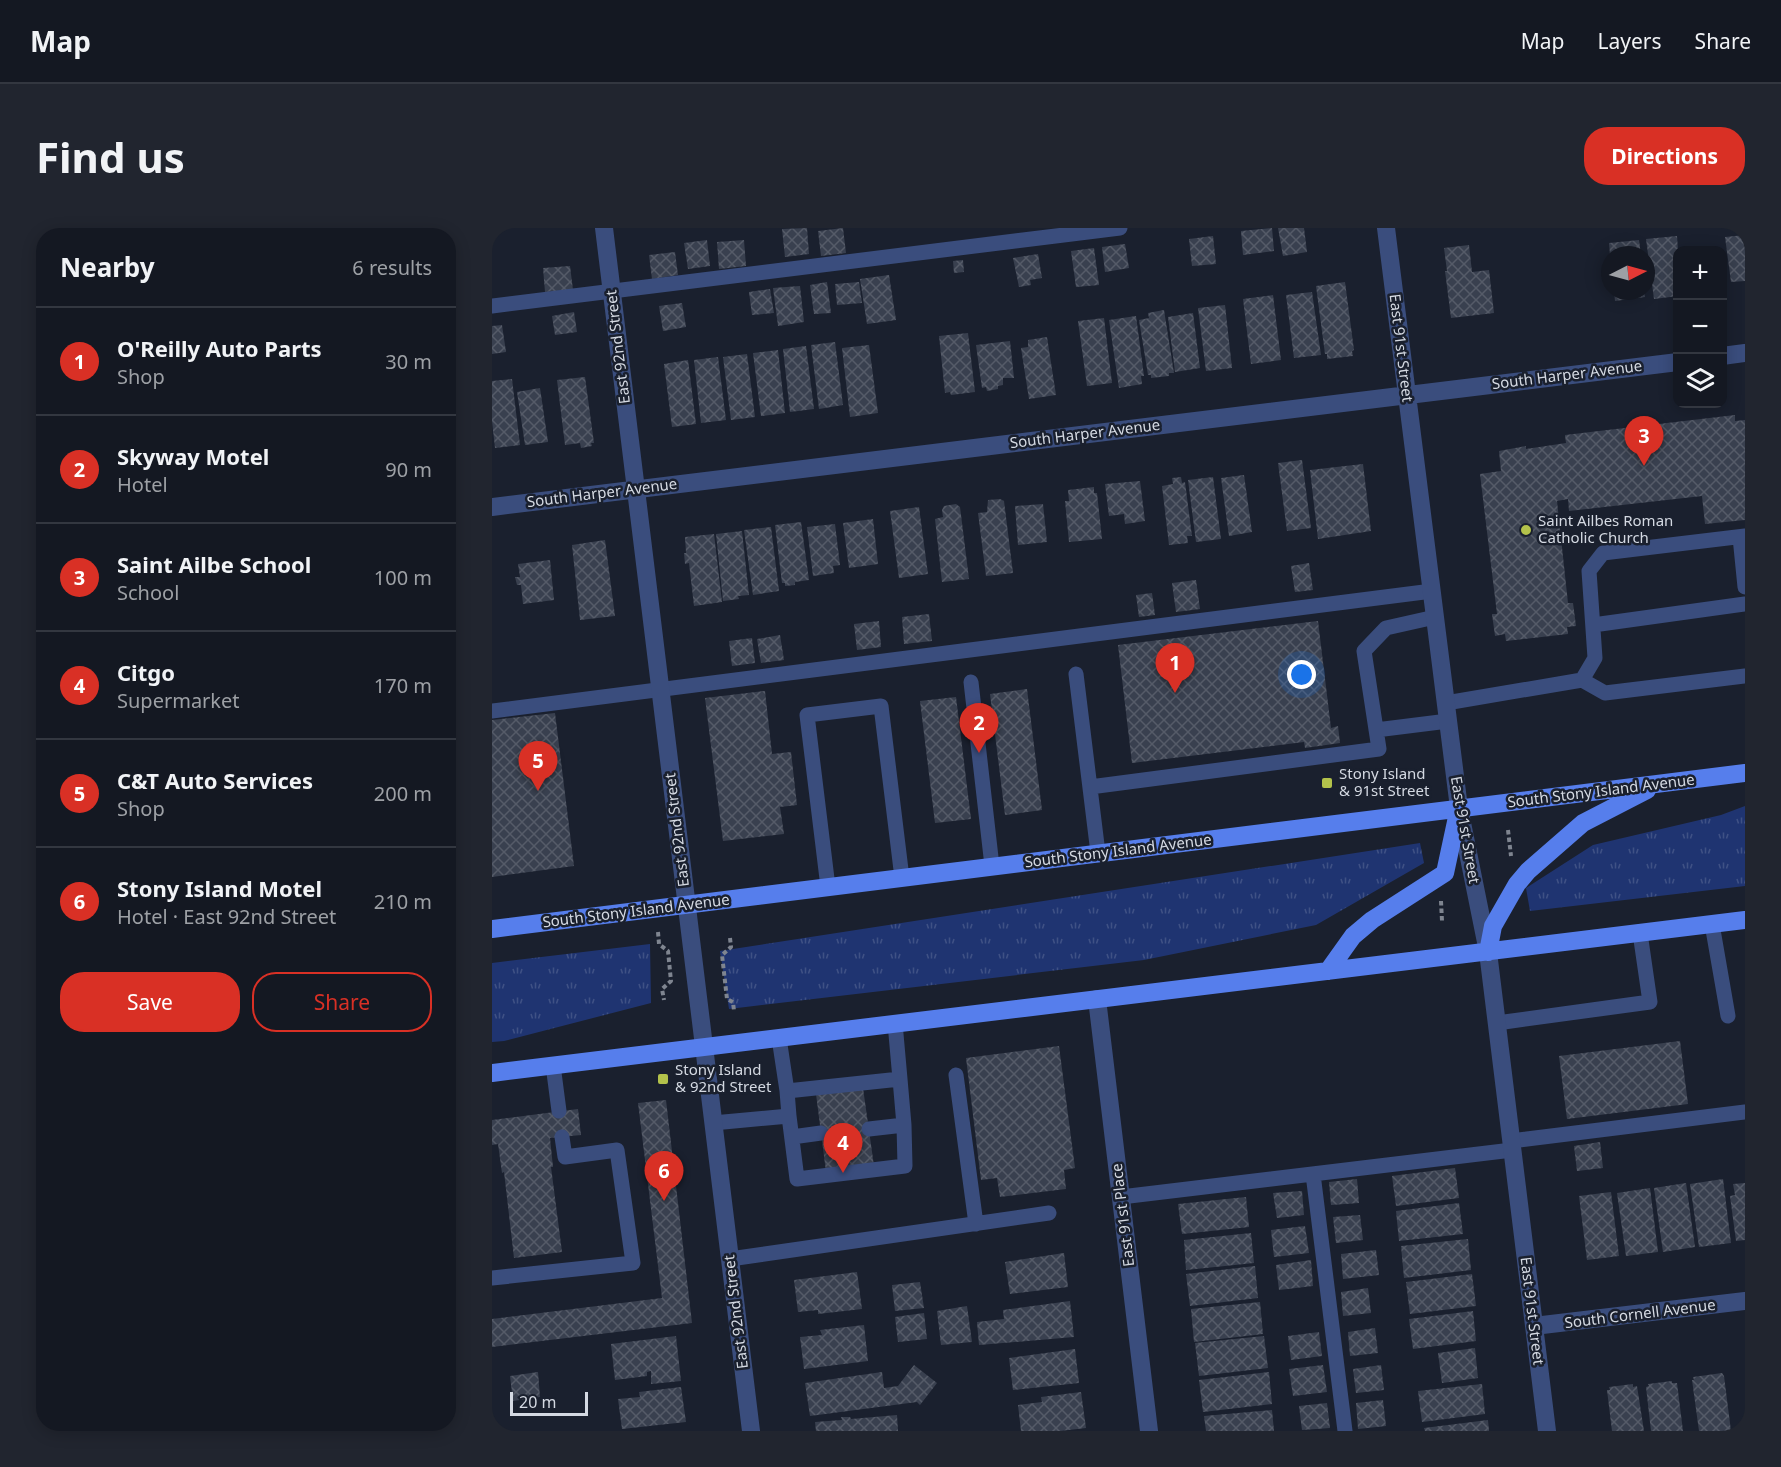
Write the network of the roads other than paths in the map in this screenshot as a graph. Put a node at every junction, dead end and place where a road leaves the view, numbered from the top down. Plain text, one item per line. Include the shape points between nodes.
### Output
1 (604, 228) edge
2 (1120, 228) edge
3 (1386, 228) edge
4 (612, 291) junction
5 (492, 306) edge
6 (1745, 353) edge
7 (1727, 355) edge
8 (1673, 362) edge
9 (1407, 395) junction
10 (636, 489) junction
11 (492, 507) edge
12 (1742, 536) edge
13 (1745, 587) edge
14 (1432, 591) junction
15 (1745, 604) edge
16 (1435, 617) junction
17 (1593, 625) junction
18 (1076, 674) dead end
19 (1745, 676) edge
20 (1582, 680) junction
21 (971, 682) dead end
22 (660, 690) junction
23 (1446, 703) junction
24 (492, 711) edge
25 (1448, 721) junction
26 (1376, 730) junction
27 (1745, 773) edge
28 (1657, 785) junction
29 (1090, 787) junction
30 (1459, 808) junction
31 (1098, 853) junction
32 (993, 866) junction
33 (902, 878) junction
34 (828, 887) junction
35 (686, 905) junction
36 (1745, 920) edge
37 (1712, 924) junction
38 (492, 929) edge
39 (1640, 933) junction
40 (1488, 952) junction
41 (1328, 971) junction
42 (1097, 999) junction
43 (1728, 1016) dead end
44 (895, 1023) junction
45 (1497, 1023) junction
46 (779, 1038) junction
47 (704, 1046) junction
48 (553, 1065) junction
49 (492, 1073) edge
50 (956, 1075) dead end
51 (900, 1079) junction
52 (786, 1091) junction
53 (559, 1111) dead end
54 (1745, 1112) edge
55 (789, 1116) junction
56 (713, 1123) junction
57 (904, 1125) junction
58 (869, 1129) dead end
59 (821, 1134) dead end
60 (562, 1137) dead end
61 (792, 1137) junction
62 (1512, 1145) junction
63 (1313, 1174) junction
64 (1121, 1197) junction
65 (1049, 1213) dead end
66 (976, 1224) junction
67 (730, 1259) junction
68 (492, 1278) edge
69 (1745, 1301) edge
70 (1534, 1326) junction
71 (751, 1431) edge
72 (1149, 1431) edge
73 (1345, 1431) edge
74 (1547, 1431) edge

1 - 4 street, East 92nd Street
2 - 4 lane
3 - 9 street, East 91st Street
4 - 5 lane
4 - 10 street, East 92nd Street
6 - 7 street
8 - 9 street, South Harper Avenue
9 - 10 street, South Harper Avenue
9 - 14 street, East 91st Street
10 - 11 street, South Harper Avenue
10 - 22 street, East 92nd Street
12 - 13 lane
12 - 17 lane via 1603,553 1589,571
14 - 16 street, East 91st Street
14 - 22 lane
15 - 17 lane
16 - 23 street, East 91st Street
16 - 26 lane via 1386,628 1364,651
17 - 20 lane via 1595,658
18 - 29 lane
19 - 20 lane via 1605,693
20 - 23 lane
21 - 32 lane
22 - 24 lane
22 - 35 street, East 92nd Street
23 - 25 street, East 91st Street
25 - 26 lane
25 - 30 street, East 91st Street
26 - 29 lane via 1379,748
27 - 28 highway, South Stony Island Avenue
28 - 30 highway, South Stony Island Avenue
28 - 40 highway via 1583,823 1528,871 1493,926
29 - 31 lane
30 - 31 highway, South Stony Island Avenue
30 - 40 street, East 91st Street
30 - 41 highway via 1445,873 1372,920 1353,936
31 - 32 highway, South Stony Island Avenue
32 - 33 highway, South Stony Island Avenue
33 - 34 highway, South Stony Island Avenue
33 - 34 lane via 881,706 807,715
34 - 35 highway, South Stony Island Avenue
35 - 38 highway, South Stony Island Avenue
35 - 47 street, East 92nd Street
36 - 37 highway
37 - 39 highway
37 - 43 lane
39 - 40 highway
39 - 45 lane via 1650,1002
40 - 41 highway
40 - 45 street, East 91st Street
41 - 42 highway
42 - 44 highway
42 - 64 street, East 91st Place
44 - 46 highway
44 - 51 lane
45 - 62 street, East 91st Street
46 - 47 highway
46 - 52 lane
47 - 48 highway
47 - 56 street, East 92nd Street
48 - 49 highway
48 - 53 lane
50 - 66 lane
51 - 52 lane
51 - 57 lane
52 - 55 lane
54 - 62 lane
55 - 56 lane
55 - 61 lane
56 - 67 street, East 92nd Street
57 - 58 lane
57 - 61 lane via 905,1167 797,1179
59 - 61 lane
60 - 68 lane via 565,1156 617,1150 633,1263
62 - 63 lane
62 - 70 street, East 91st Street
63 - 64 lane
63 - 73 lane
64 - 72 street, East 91st Place
65 - 66 lane
66 - 67 lane
67 - 71 street, East 92nd Street
69 - 70 street, South Cornell Avenue
70 - 74 street, East 91st Street

